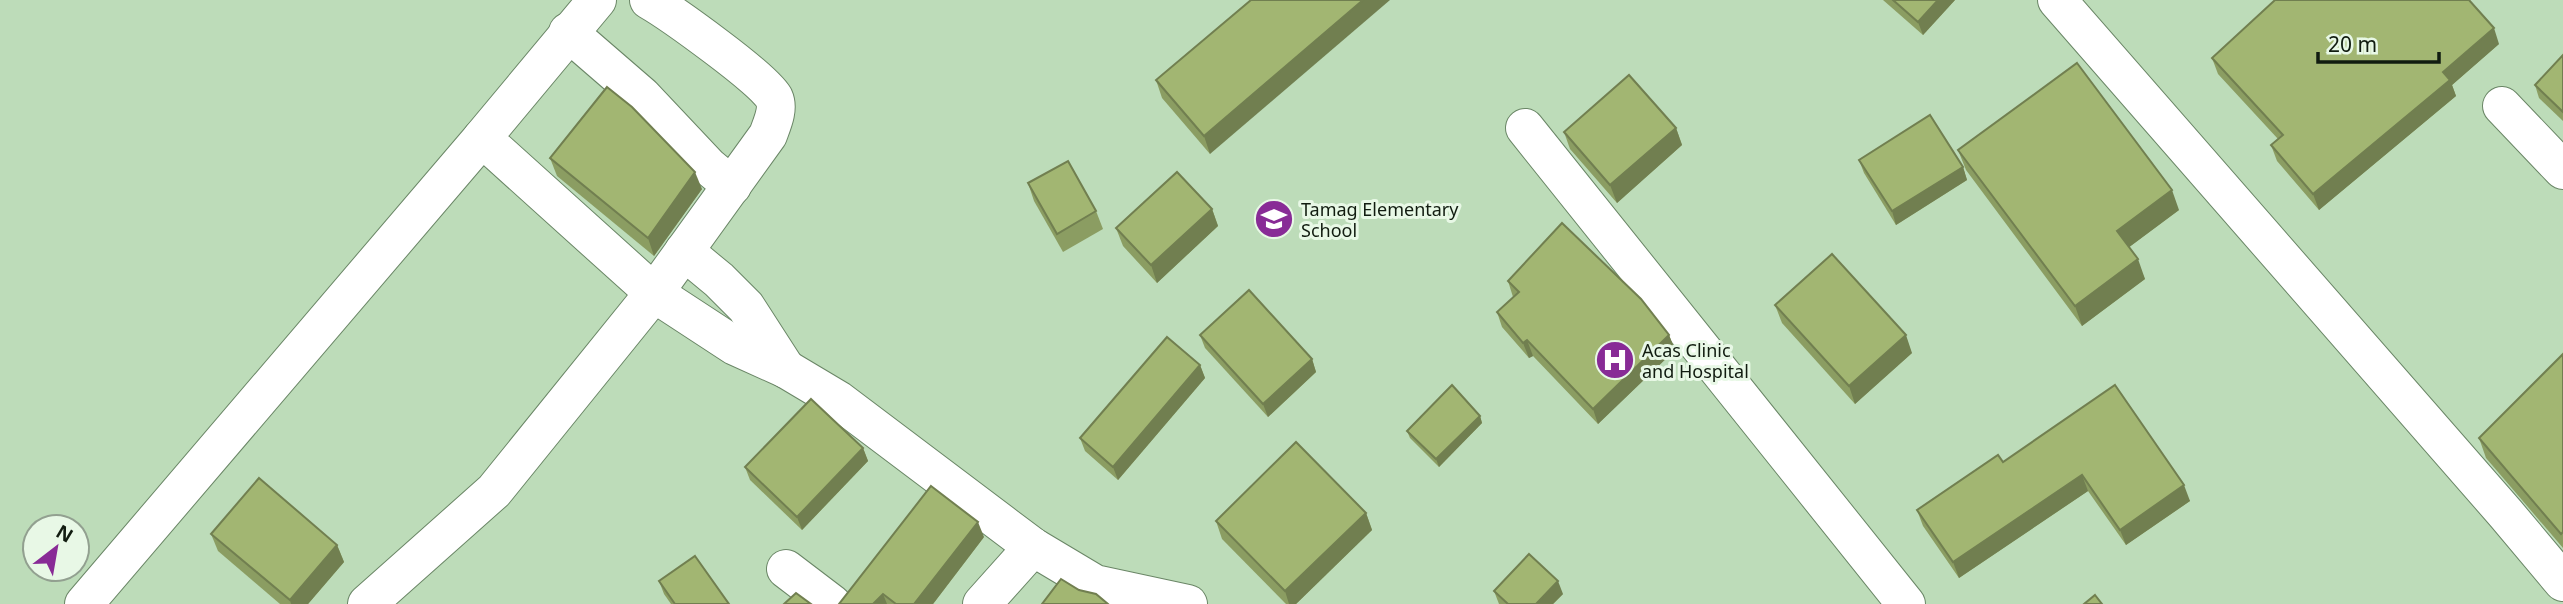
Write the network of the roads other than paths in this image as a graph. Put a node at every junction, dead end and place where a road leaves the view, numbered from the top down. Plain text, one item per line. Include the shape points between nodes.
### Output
1 (597, 0) edge
2 (649, 0) edge
3 (2057, 0) edge
4 (568, 32) junction
5 (2502, 106) dead end
6 (1525, 128) dead end
7 (482, 138) junction
8 (2563, 170) edge
9 (732, 186) junction
10 (684, 251) junction
11 (654, 293) junction
12 (786, 369) junction
13 (1032, 547) junction
14 (786, 569) dead end
15 (2563, 582) edge
16 (84, 604) edge
17 (367, 604) edge
18 (832, 604) edge
19 (982, 604) edge
20 (1188, 604) edge
21 (1906, 604) edge

1 - 4 street
2 - 9 street via 759,80 775,98 768,135
3 - 15 street
4 - 7 street
4 - 9 street via 642,96
5 - 8 street
6 - 21 street
7 - 11 street
7 - 16 street
9 - 10 street
10 - 11 street
10 - 12 street via 746,307
11 - 12 street via 734,346
11 - 17 street via 494,491
12 - 13 street via 838,400
13 - 19 street
13 - 20 street via 1095,584
14 - 18 street

